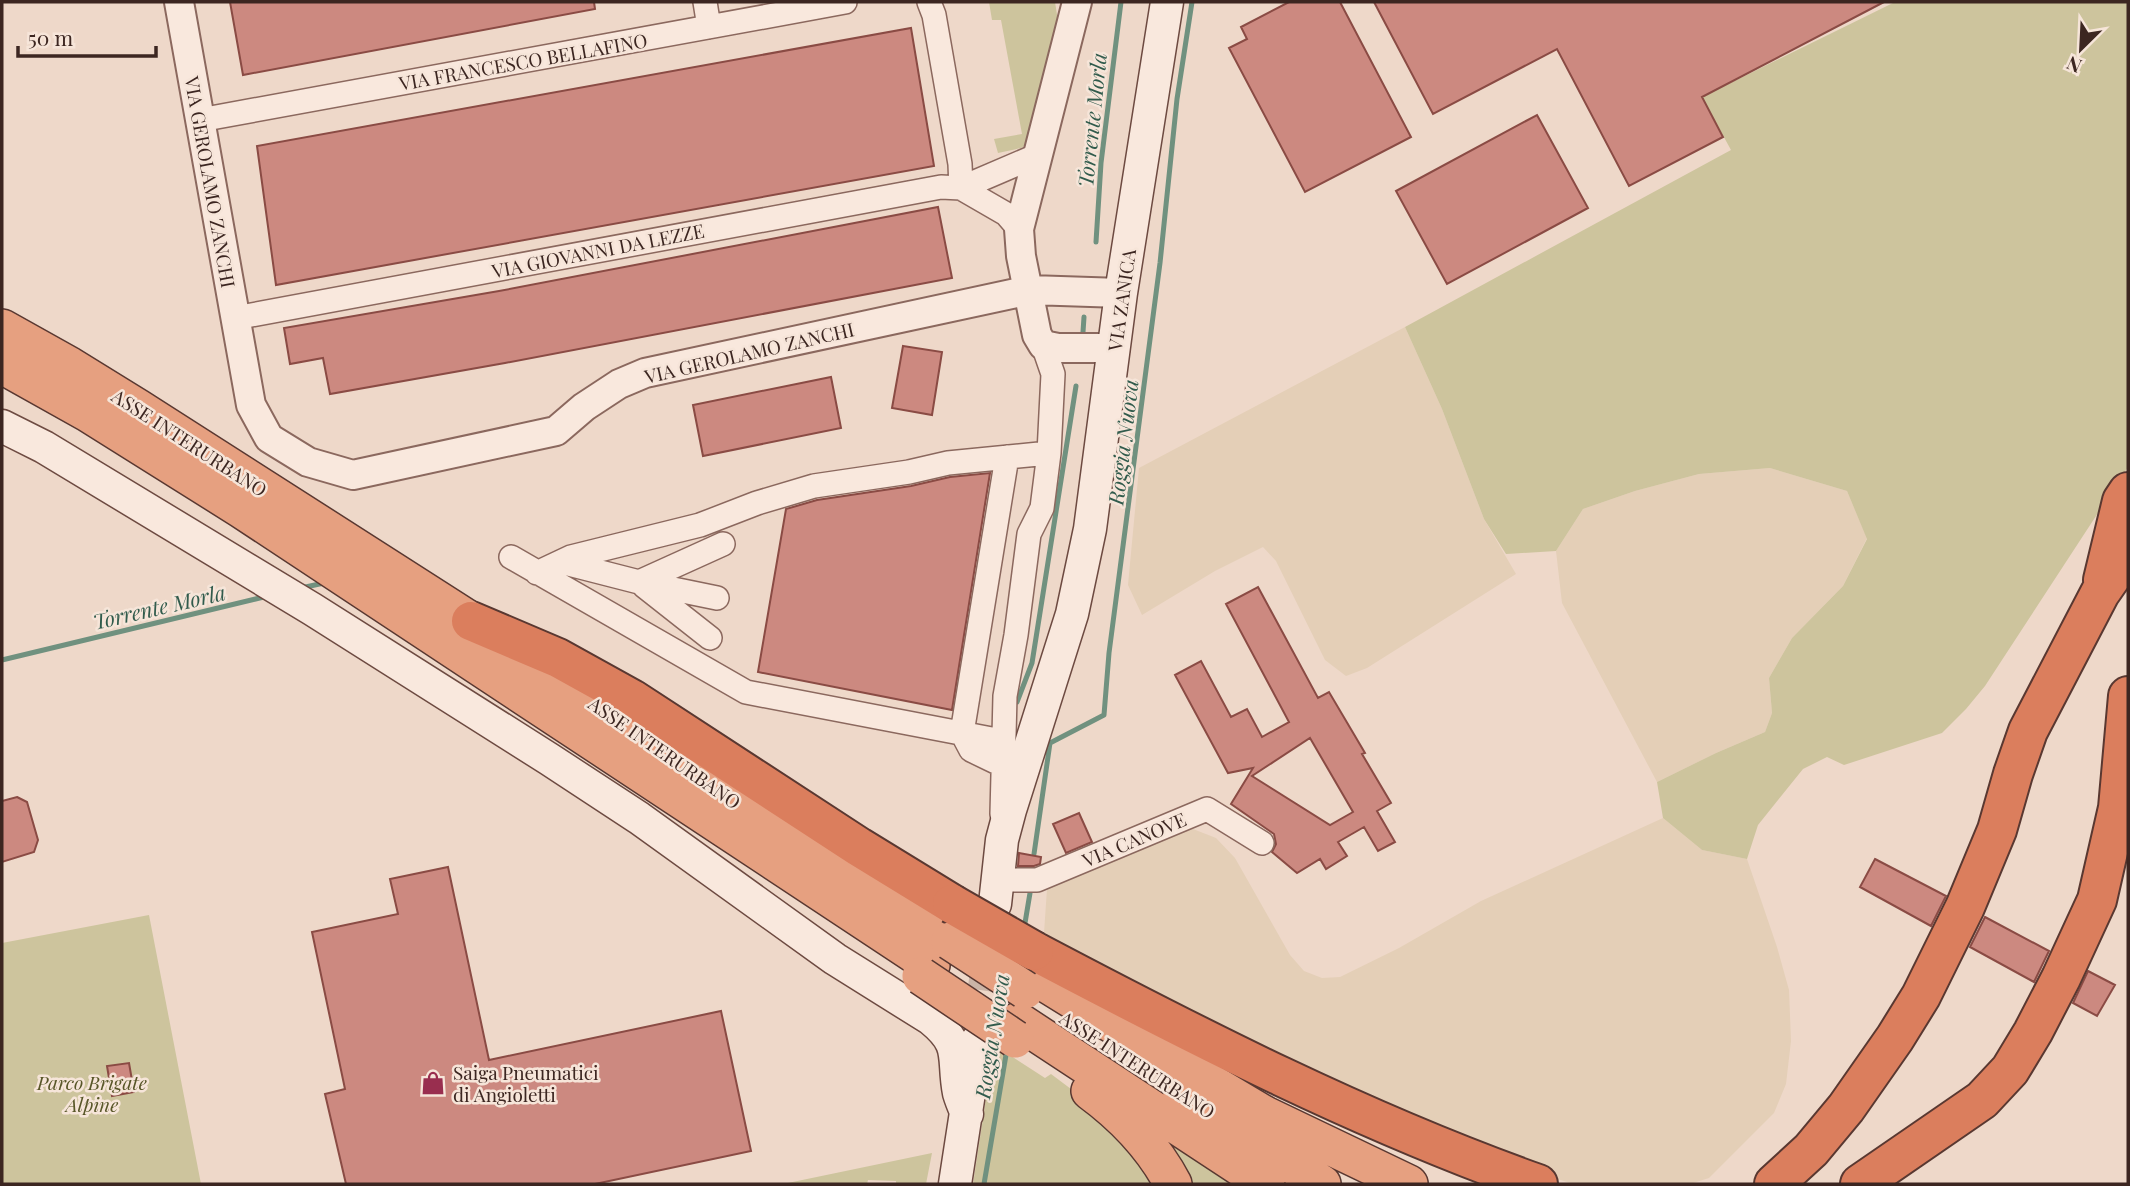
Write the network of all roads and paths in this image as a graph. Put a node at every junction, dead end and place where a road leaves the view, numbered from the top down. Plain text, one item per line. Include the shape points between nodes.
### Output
1 (178, 2) edge
2 (705, 2) edge
3 (845, 2) edge
4 (929, 2) edge
5 (1077, 2) edge
6 (1167, 2) edge
7 (709, 27) junction
8 (200, 120) junction
9 (1038, 155) junction
10 (961, 188) junction
11 (1019, 229) junction
12 (1030, 290) junction
13 (1121, 293) junction
14 (235, 318) junction
15 (2, 328) edge
16 (1043, 345) junction
17 (1115, 348) junction
18 (2, 365) edge
19 (2, 381) edge
20 (2, 426) edge
21 (1049, 453) junction
22 (1007, 457) junction
23 (2128, 492) edge
24 (241, 509) junction
25 (723, 544) dead end
26 (2128, 554) edge
27 (510, 557) dead end
28 (561, 562) junction
29 (537, 573) junction
30 (639, 582) junction
31 (2100, 593) junction
32 (717, 598) dead end
33 (471, 621) junction
34 (710, 638) dead end
35 (2128, 696) edge
36 (962, 733) junction
37 (1002, 741) junction
38 (1003, 765) junction
39 (1002, 840) junction
40 (1262, 843) dead end
41 (1012, 886) joint
42 (941, 942) junction
43 (1023, 994) junction
44 (977, 1041) tunnel mouth
45 (1203, 1079) junction
46 (967, 1114) junction
47 (1772, 1183) edge
48 (955, 1184) edge
49 (1173, 1184) edge
50 (1266, 1184) edge
51 (1322, 1184) edge
52 (1409, 1184) edge
53 (1438, 1184) edge
54 (1538, 1184) edge
55 (1860, 1184) edge

1 - 8 street, VIA GEROLAMO ZANCHI
2 - 7 street
3 - 7 street, VIA FRANCESCO BELLAFINO
4 - 10 street
5 - 9 street
6 - 13 main road, VIA ZANICA
7 - 8 street, VIA FRANCESCO BELLAFINO
8 - 14 street, VIA GEROLAMO ZANCHI
9 - 10 street, VIA GIOVANNI DA LEZZE
9 - 11 street
10 - 11 street via 1006,214
10 - 14 street, VIA GIOVANNI DA LEZZE via 941,187
11 - 12 street
12 - 13 street, VIA GEROLAMO ZANCHI
12 - 14 street, VIA GEROLAMO ZANCHI via 645,373 619,384 556,431 353,475 308,462 269,438 251,405
12 - 16 street via 1037,335
13 - 17 main road, VIA ZANICA
15 - 33 highway, ASSE INTERURBANO via 93,380
16 - 17 street
16 - 21 street, VIA ZANICA via 1054,374
17 - 39 main road, VIA ZANICA via 1080,583
18 - 24 highway, ASSE INTERURBANO
19 - 24 highway via 164,473
20 - 46 main road via 313,609 549,758 835,959 931,1019 955,1048 959,1093
21 - 22 street
21 - 37 street, VIA ZANICA via 1042,508 1029,534
22 - 28 street via 814,486 700,525
22 - 36 street
23 - 31 highway
24 - 42 highway, ASSE INTERURBANO via 860,919
25 - 30 street
26 - 31 highway
27 - 29 street
28 - 29 street
28 - 30 street
29 - 36 street via 746,692
30 - 32 street
30 - 34 street
31 - 47 highway via 2028,731 1997,830 1921,996 1846,1108 1811,1150
33 - 42 highway, ASSE INTERURBANO via 601,708 689,750
33 - 42 highway via 558,658 632,699 859,847
35 - 55 highway via 2118,808 2097,900 2033,1032 2010,1070 1982,1100
36 - 37 street
36 - 38 street via 971,750
37 - 38 street, VIA ZANICA
38 - 39 street, VIA ZANICA
39 - 41 main road, VIA ZANICA
40 - 41 street, VIA CANOVE via 1207,808
42 - 43 highway, bridge
42 - 43 highway, ASSE INTERURBANO
43 - 45 highway
43 - 49 highway via 1077,1081 1123,1118
43 - 50 highway, ASSE INTERURBANO
43 - 51 highway, ASSE INTERURBANO
43 - 54 highway via 1212,1044 1439,1146
44 - 46 main road
45 - 52 highway via 1265,1115
45 - 53 highway
46 - 48 main road

